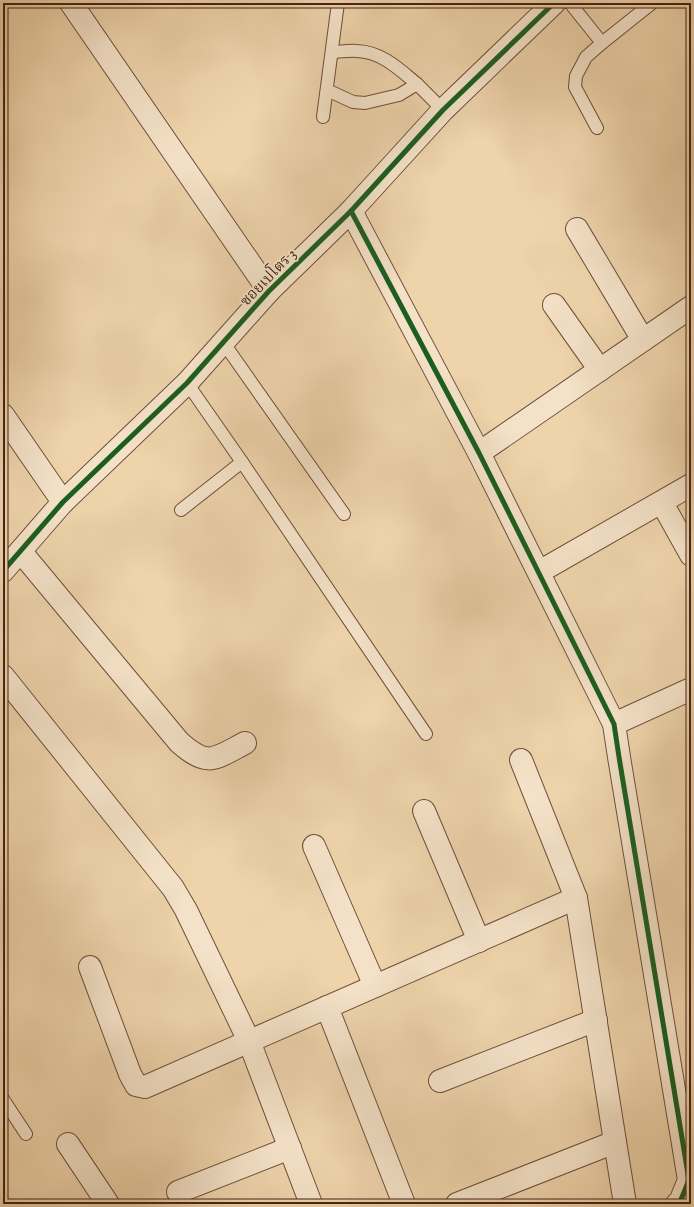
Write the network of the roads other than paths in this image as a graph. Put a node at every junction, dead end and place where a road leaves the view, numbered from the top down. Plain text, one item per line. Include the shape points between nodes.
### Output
1 (71, 3) edge
2 (338, 3) edge
3 (554, 3) edge
4 (570, 3) edge
5 (652, 3) edge
6 (602, 43) junction
7 (332, 52) junction
8 (416, 84) junction
9 (327, 90) junction
10 (444, 110) junction
11 (323, 117) dead end
12 (597, 128) dead end
13 (351, 211) junction
14 (577, 229) dead end
15 (269, 291) junction
16 (554, 305) dead end
17 (691, 307) edge
18 (643, 340) junction
19 (223, 342) junction
20 (600, 370) junction
21 (187, 383) junction
22 (3, 415) edge
23 (479, 453) junction
24 (242, 462) junction
25 (691, 485) edge
26 (63, 502) junction
27 (662, 502) junction
28 (181, 510) dead end
29 (344, 514) dead end
30 (21, 552) junction
31 (691, 555) edge
32 (3, 571) edge
33 (539, 572) junction
34 (3, 676) edge
35 (691, 689) edge
36 (614, 724) junction
37 (426, 734) dead end
38 (245, 743) dead end
39 (520, 760) dead end
40 (424, 811) dead end
41 (314, 846) dead end
42 (576, 898) junction
43 (479, 940) junction
44 (90, 967) dead end
45 (375, 986) junction
46 (327, 1007) junction
47 (596, 1020) junction
48 (249, 1041) junction
49 (440, 1081) dead end
50 (3, 1099) edge
51 (26, 1134) dead end
52 (615, 1142) junction
53 (68, 1144) dead end
54 (290, 1148) junction
55 (178, 1192) dead end
56 (108, 1204) edge
57 (311, 1204) edge
58 (404, 1204) edge
59 (457, 1204) edge
60 (625, 1204) edge
61 (677, 1204) edge

1 - 15 street
2 - 7 lane
3 - 10 street, ซอยเปโตร 3
4 - 6 lane
5 - 6 lane
6 - 12 lane via 586,57 576,76 574,87
7 - 8 lane via 358,51 376,54
7 - 9 lane
8 - 9 lane via 399,95 365,103 353,102
8 - 10 lane
9 - 11 lane
10 - 13 street, ซอยเปโตร 3
13 - 15 street, ซอยเปโตร 3
13 - 23 street
14 - 18 street
15 - 19 street, ซอยเปโตร 3
16 - 20 street
17 - 18 street
18 - 20 street
19 - 21 street, ซอยเปโตร 3
19 - 29 lane
20 - 23 street
21 - 24 lane
21 - 26 street, ซอยเปโตร 3
22 - 26 street
23 - 33 street
24 - 28 lane
24 - 37 lane
25 - 27 street
26 - 30 street, ซอยเปโตร 3
27 - 31 street
27 - 33 street
30 - 32 street, ซอยเปโตร 3
30 - 38 street via 178,742 205,759 216,758
33 - 36 street
34 - 48 street via 173,888
35 - 36 street
36 - 61 street via 689,1180
39 - 42 street
40 - 43 street
41 - 45 street
42 - 43 street
42 - 47 street
43 - 45 street
44 - 48 street via 136,1085 145,1087
45 - 46 street
46 - 48 street
46 - 58 street
47 - 49 street
47 - 52 street
48 - 54 street
50 - 51 lane
52 - 59 street
52 - 60 street
53 - 56 street
54 - 55 street
54 - 57 street

